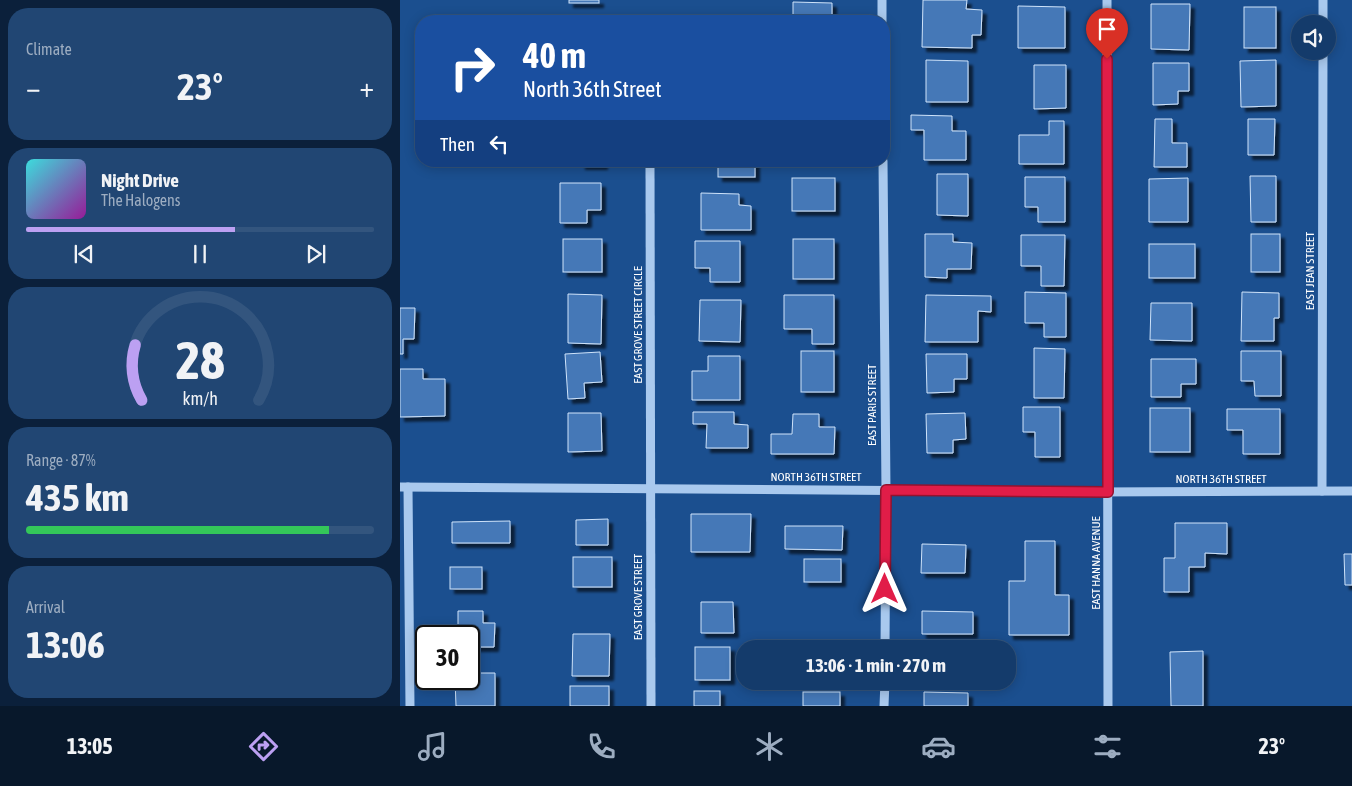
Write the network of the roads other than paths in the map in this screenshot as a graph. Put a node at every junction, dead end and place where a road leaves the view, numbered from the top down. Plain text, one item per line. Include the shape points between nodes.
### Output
1 (882, 0) edge
2 (1107, 0) edge
3 (1323, 0) edge
4 (882, 15) edge
5 (1323, 15) edge
6 (1323, 60) edge
7 (650, 167) edge
8 (883, 167) edge
9 (404, 487) edge
10 (651, 489) junction
11 (886, 490) junction
12 (1322, 491) junction
13 (1352, 491) edge
14 (1108, 492) junction
15 (885, 640) edge
16 (884, 690) edge
17 (410, 706) edge
18 (651, 706) edge
19 (884, 706) edge
20 (1108, 706) edge

1 - 4 street
2 - 14 street, EAST HANNA AVENUE
3 - 5 street
6 - 12 street, EAST JEAN STREET
7 - 10 street, EAST GROVE STREET CIRCLE
8 - 11 street, EAST PARIS STREET
9 - 10 street, NORTH 36TH STREET
9 - 17 street
10 - 11 street, NORTH 36TH STREET
10 - 18 street, EAST GROVE STREET
11 - 14 street, NORTH 36TH STREET
11 - 15 street, EAST PARIS STREET
12 - 13 street, NORTH 36TH STREET
12 - 14 street, NORTH 36TH STREET
14 - 20 street, EAST HANNA AVENUE
16 - 19 street

